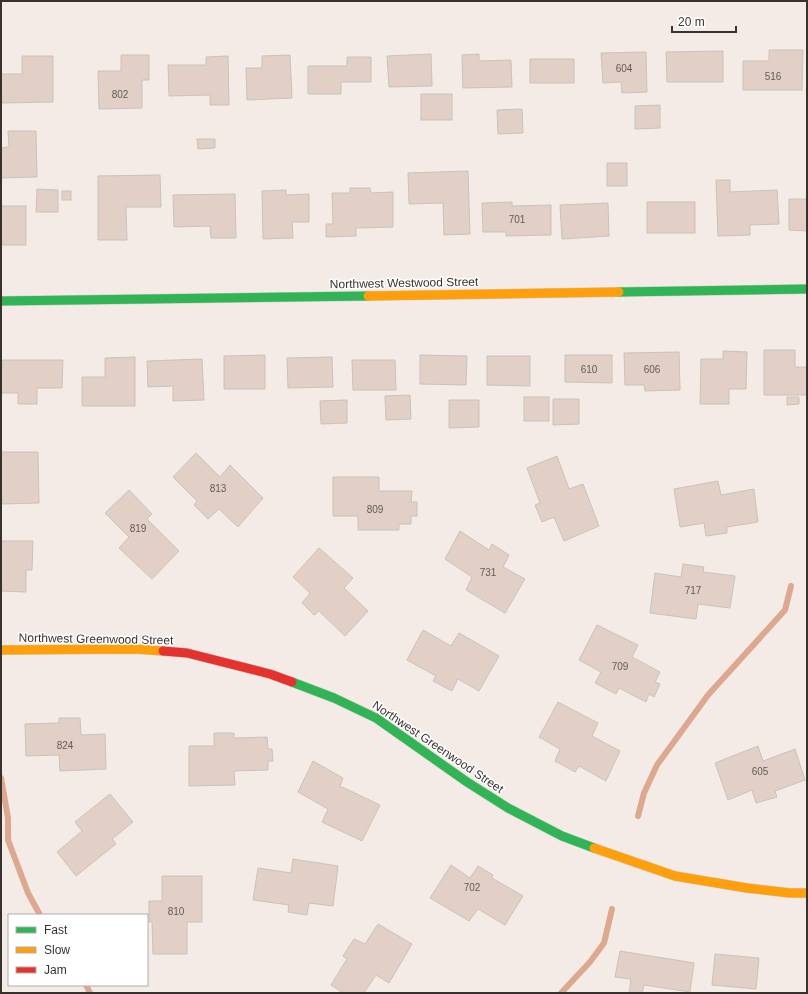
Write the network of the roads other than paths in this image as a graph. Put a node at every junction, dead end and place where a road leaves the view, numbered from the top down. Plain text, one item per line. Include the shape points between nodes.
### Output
1 (807, 289) edge
2 (1, 301) edge
3 (1, 650) edge
4 (807, 893) edge

1 - 2 street, Northwest Westwood Street
3 - 4 street, Northwest Greenwood Street via 136,649 187,653 270,674 371,715 473,786 508,808 562,836 675,876 747,888

